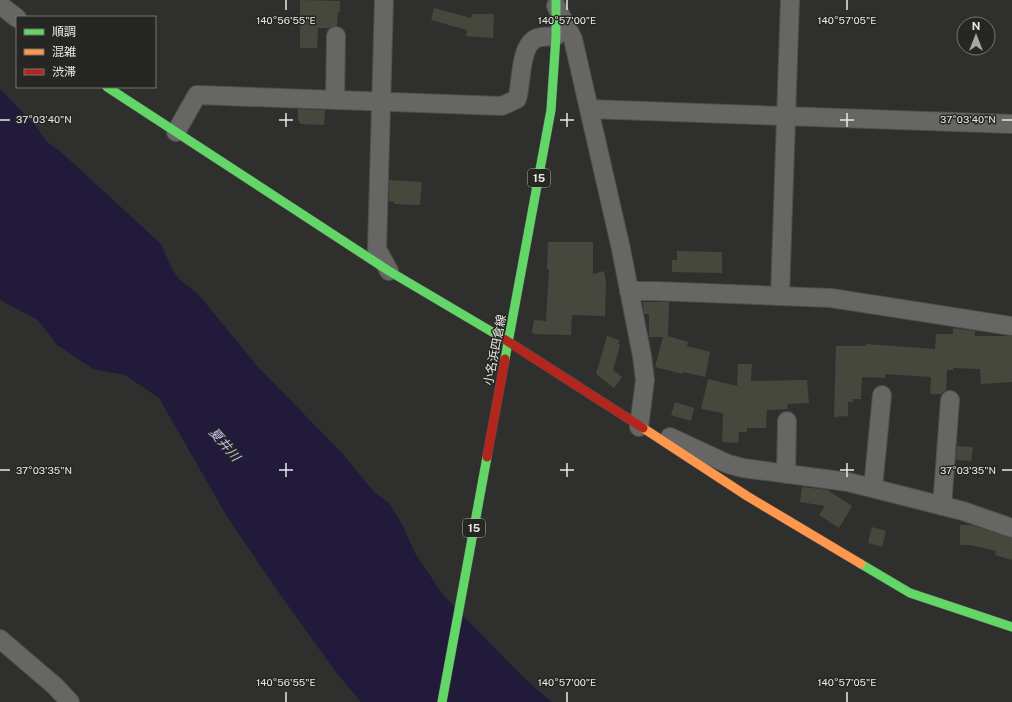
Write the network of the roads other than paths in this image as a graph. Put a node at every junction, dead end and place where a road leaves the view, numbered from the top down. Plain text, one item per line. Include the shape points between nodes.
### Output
1 (384, 0) edge
2 (790, 0) edge
3 (556, 3) edge
4 (0, 5) edge
5 (16, 17) edge
6 (336, 36) dead end
7 (556, 36) junction
8 (109, 88) edge
9 (335, 100) junction
10 (381, 101) junction
11 (589, 109) junction
12 (786, 116) junction
13 (1012, 124) edge
14 (176, 132) junction
15 (389, 271) junction
16 (629, 291) junction
17 (780, 296) junction
18 (1012, 326) edge
19 (508, 341) junction
20 (882, 395) dead end
21 (950, 400) dead end
22 (787, 421) dead end
23 (645, 431) junction
24 (786, 474) junction
25 (872, 488) junction
26 (942, 506) junction
27 (1012, 528) edge
28 (1012, 627) edge
29 (0, 639) edge
30 (70, 702) edge
31 (442, 702) edge

1 - 10 street
2 - 12 street
3 - 7 street, 小名浜四倉線 / 15
3 - 11 street via 573,39
4 - 5 street
6 - 9 street
7 - 10 street via 536,38 527,47 522,62 520,92 517,99 502,106
7 - 19 street, 小名浜四倉線 / 15 via 551,110
8 - 14 street
9 - 10 street
9 - 14 street via 197,95
10 - 15 street via 377,250
11 - 12 street
11 - 16 street
12 - 13 street
12 - 17 street
14 - 15 street
15 - 19 street
16 - 17 street
16 - 23 street via 645,380
17 - 18 street via 831,298
19 - 23 street
19 - 31 street, 小名浜四倉線 / 15
20 - 25 street
21 - 26 street
22 - 24 street
23 - 24 street via 662,433 728,464
23 - 28 street via 746,496 910,593
24 - 25 street via 848,482
25 - 26 street
26 - 27 street
29 - 30 street

